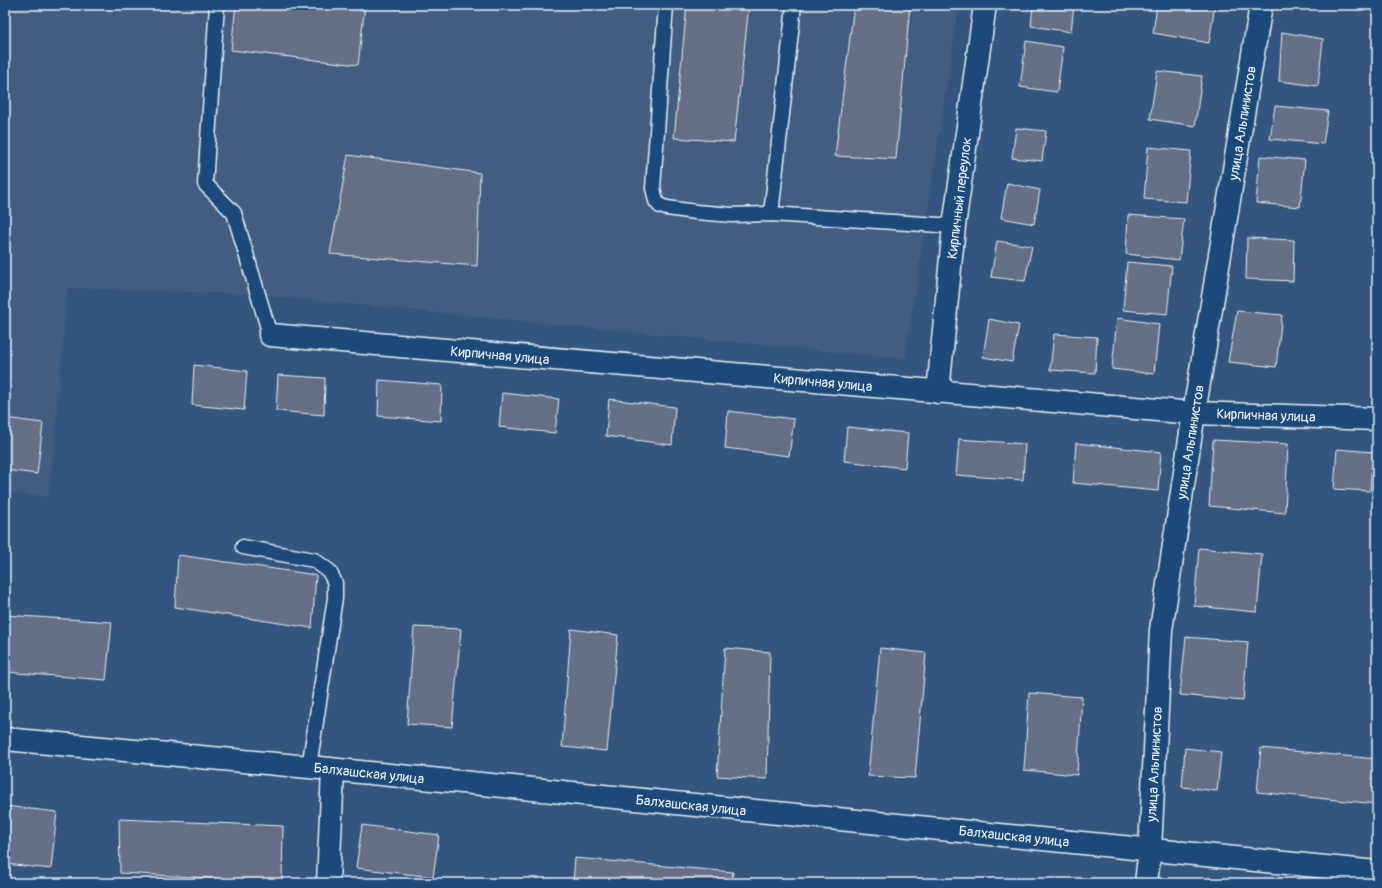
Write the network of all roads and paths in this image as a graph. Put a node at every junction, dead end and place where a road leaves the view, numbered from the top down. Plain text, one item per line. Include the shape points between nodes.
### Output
1 (217, 5) edge
2 (666, 5) edge
3 (794, 5) edge
4 (984, 5) edge
5 (1261, 5) edge
6 (770, 214) junction
7 (954, 226) junction
8 (270, 335) joint
9 (938, 392) junction
10 (1194, 413) junction
11 (1377, 419) edge
12 (243, 547) dead end
13 (5, 739) edge
14 (309, 767) junction
15 (333, 770) junction
16 (1150, 849) junction
17 (1377, 872) edge
18 (328, 883) edge
19 (1146, 883) edge

1 - 8 lane via 205,184 234,213
2 - 6 lane via 653,188 656,201 660,206 667,208 696,212 732,215
3 - 6 lane
4 - 7 street, Кирпичный переулок
5 - 10 street, улица Альпинистов
6 - 7 lane
7 - 9 street, Кирпичный переулок
8 - 9 street, Кирпичная улица
9 - 10 street, Кирпичная улица
10 - 11 street, Кирпичная улица
10 - 16 street, улица Альпинистов via 1161,630
12 - 14 lane via 314,560 329,572 335,583 335,598
13 - 14 street, Балхашская улица
14 - 15 street, Балхашская улица
15 - 16 street, Балхашская улица
15 - 18 street
16 - 17 street, Балхашская улица
16 - 19 street, улица Альпинистов

